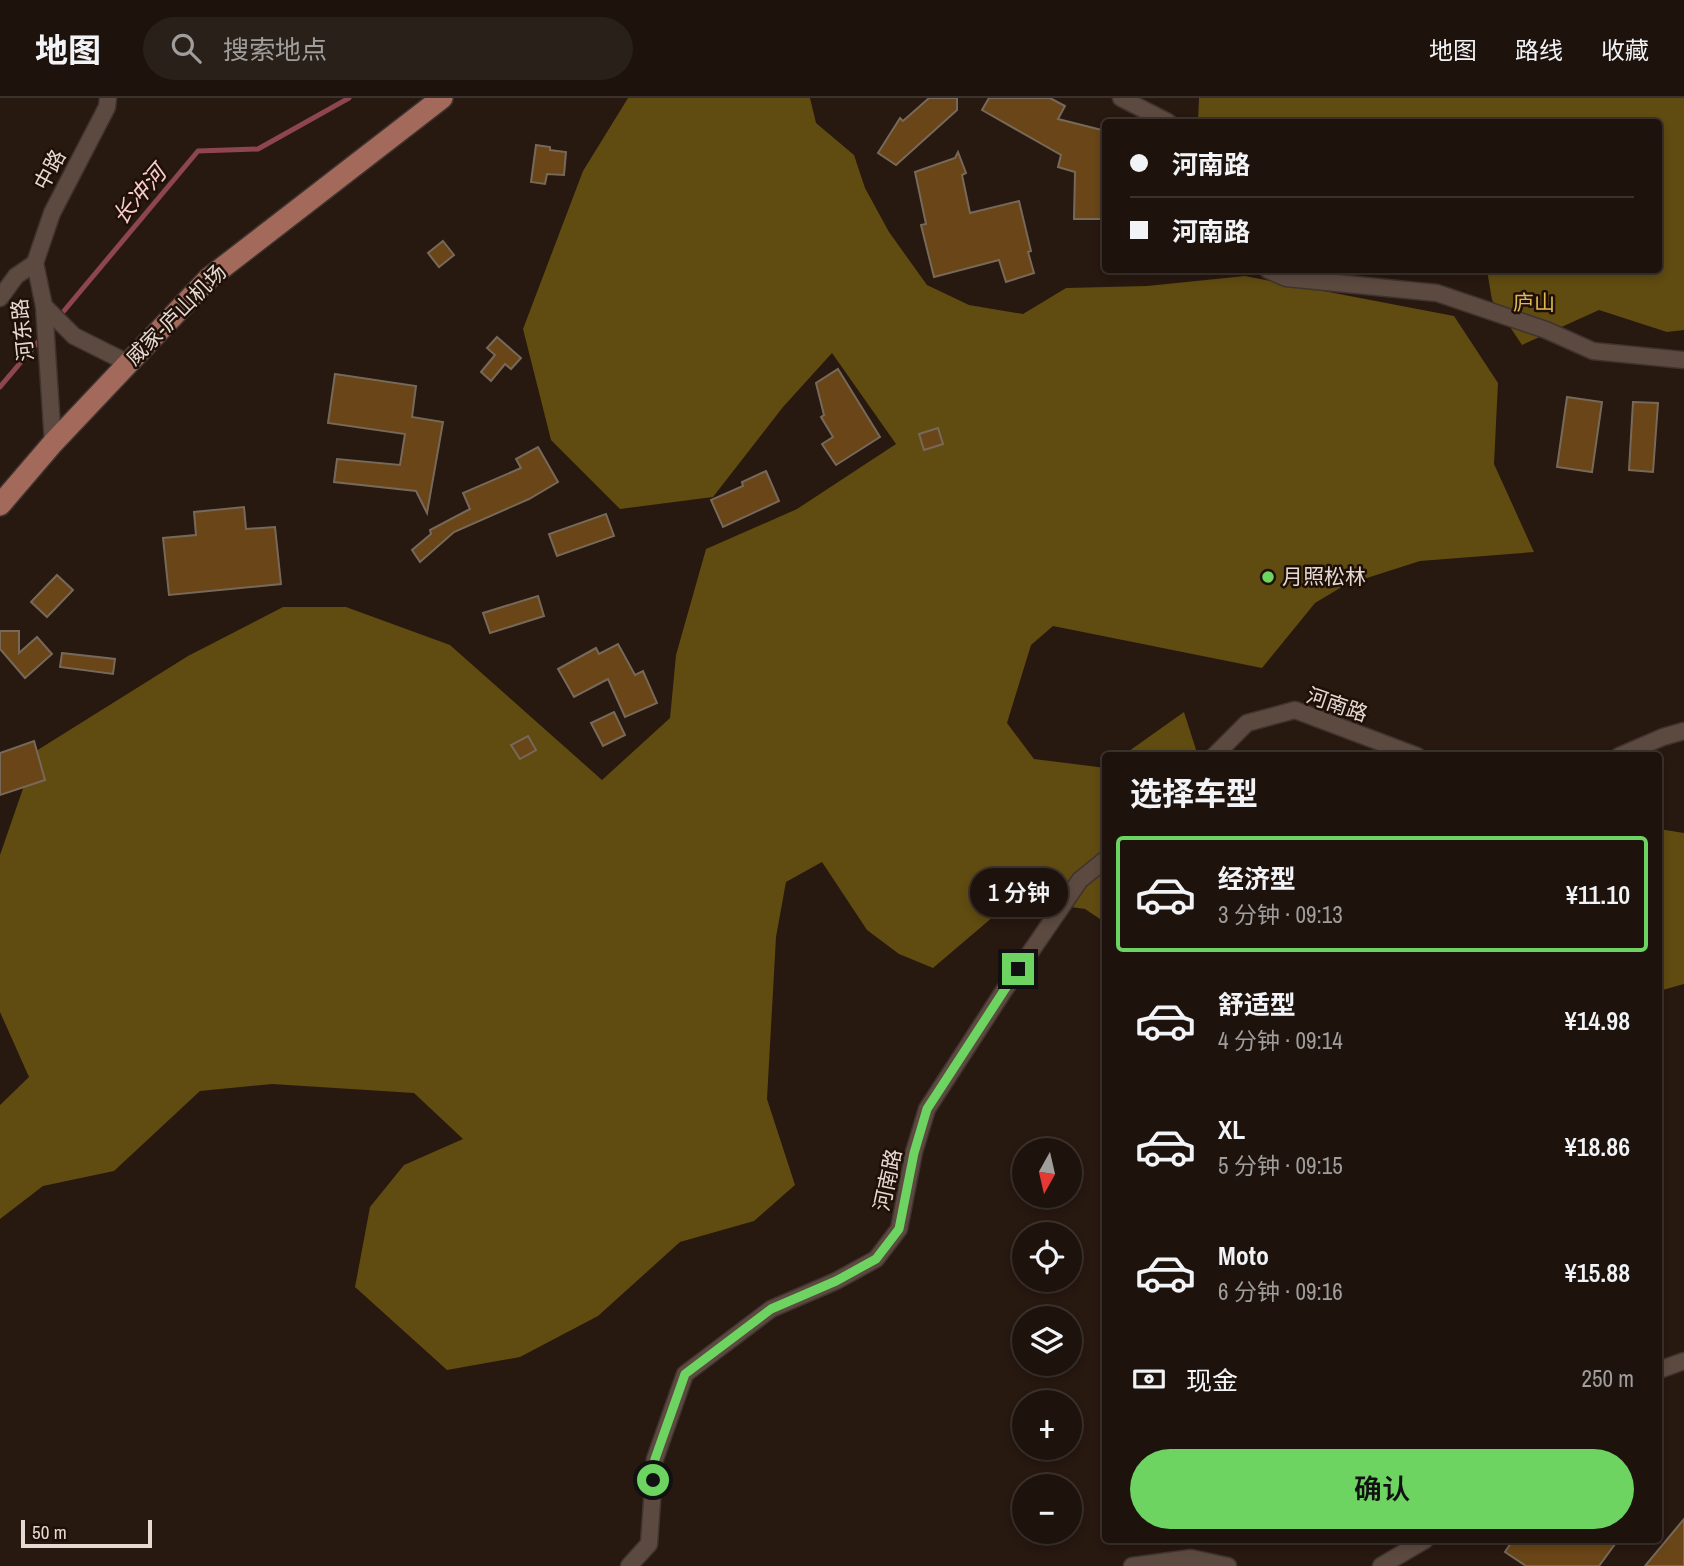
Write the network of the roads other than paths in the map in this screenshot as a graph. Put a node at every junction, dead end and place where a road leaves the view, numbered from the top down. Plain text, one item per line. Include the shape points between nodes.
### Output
1 (108, 98) edge
2 (442, 98) edge
3 (1121, 98) edge
4 (1162, 119) edge
5 (35, 263) junction
6 (1275, 273) edge
7 (0, 299) edge
8 (44, 306) junction
9 (1684, 360) edge
10 (128, 363) junction
11 (53, 443) junction
12 (0, 505) edge
13 (1684, 731) edge
14 (1218, 752) edge
15 (1406, 752) edge
16 (1628, 752) edge
17 (1102, 862) edge
18 (1684, 1361) edge
19 (1662, 1369) edge
20 (1419, 1543) edge
21 (629, 1566) edge
22 (1132, 1566) edge
23 (1228, 1566) edge
24 (1381, 1566) edge

1 - 5 street, 中路 via 52,213
2 - 10 main road, 威家-庐山机场 via 209,278
3 - 4 street
5 - 7 street, 河东路 via 16,275
5 - 8 street, 河东路
6 - 9 street via 1286,278 1437,293 1593,351
8 - 10 street via 74,336
8 - 11 street, 河东路
10 - 11 main road, 威家-庐山机场
11 - 12 main road, 威家-庐山机场
13 - 16 street
14 - 15 street, 河南路 via 1247,723 1295,710
17 - 21 street, 河南路 via 1080,880 927,1109 899,1229 876,1259 771,1309 685,1374 655,1459 649,1545
18 - 19 street
20 - 24 street
22 - 23 street via 1191,1558

